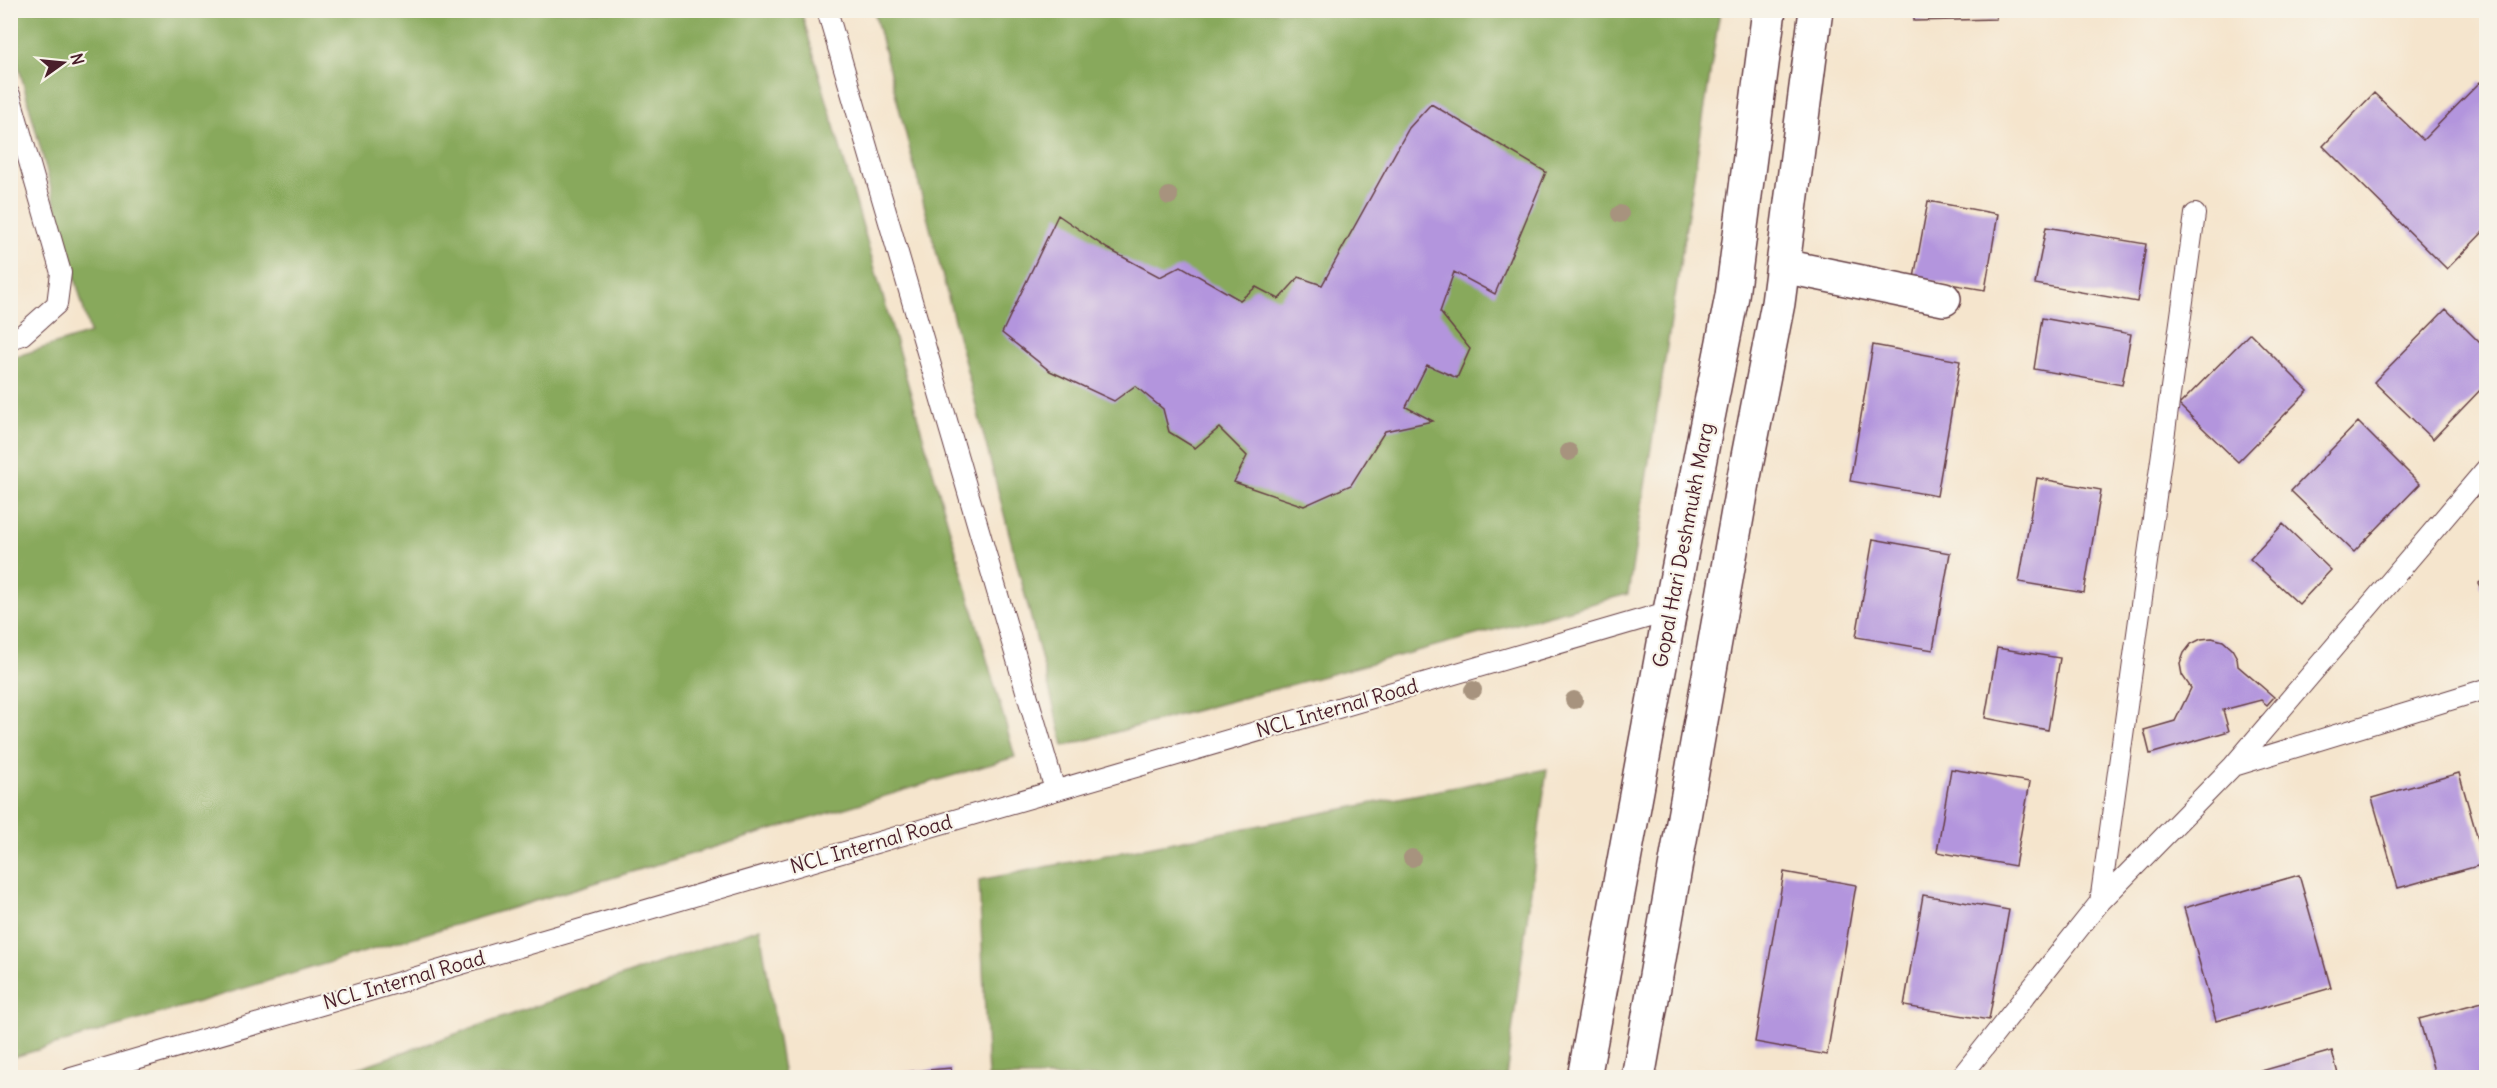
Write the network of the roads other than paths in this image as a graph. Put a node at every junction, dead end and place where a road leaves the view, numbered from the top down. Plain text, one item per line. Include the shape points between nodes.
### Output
1 (827, 10) edge
2 (1769, 10) edge
3 (1816, 10) edge
4 (10, 95) edge
5 (2195, 214) dead end
6 (1783, 266) junction
7 (1944, 299) dead end
8 (10, 339) edge
9 (2487, 469) edge
10 (1670, 611) junction
11 (2487, 689) edge
12 (2233, 766) junction
13 (1055, 790) junction
14 (2100, 902) junction
15 (71, 1077) edge
16 (1584, 1077) edge
17 (1638, 1077) edge
18 (1960, 1077) edge

1 - 13 lane
2 - 10 main road, Gopal Hari Deshmukh Marg via 1732,296
3 - 6 main road
4 - 8 lane via 61,273 57,304 22,335
5 - 14 lane
6 - 7 main road
6 - 17 main road
9 - 12 lane
10 - 13 lane, NCL Internal Road
10 - 16 main road, Gopal Hari Deshmukh Marg
11 - 12 lane
12 - 14 lane
13 - 15 lane, NCL Internal Road
14 - 18 lane

